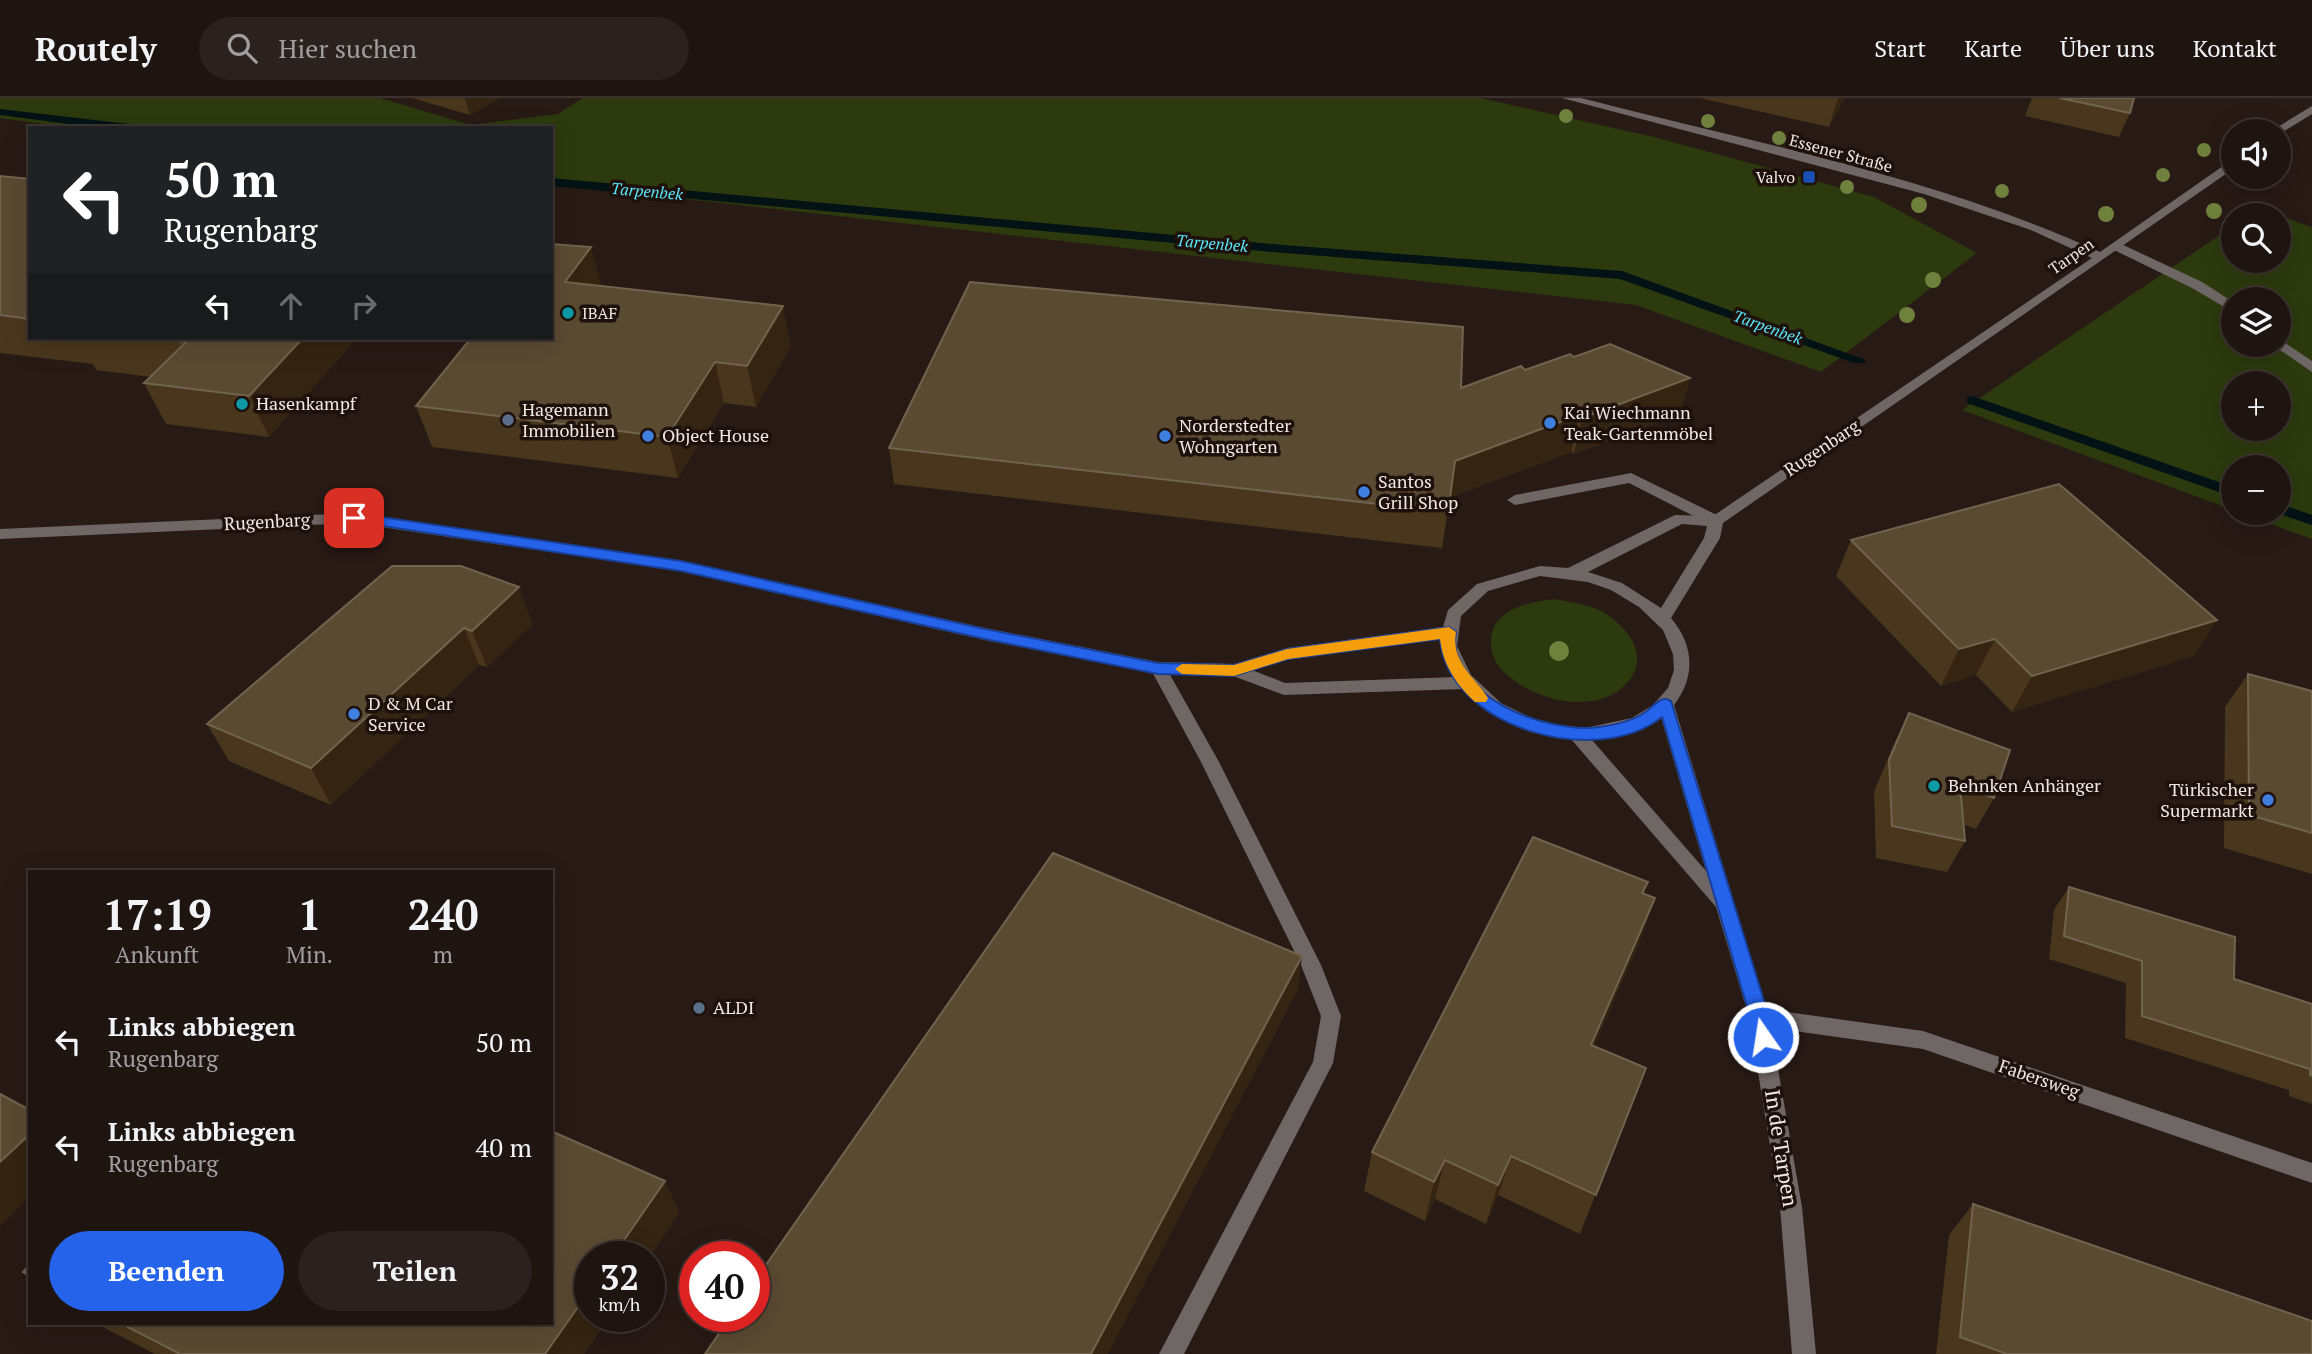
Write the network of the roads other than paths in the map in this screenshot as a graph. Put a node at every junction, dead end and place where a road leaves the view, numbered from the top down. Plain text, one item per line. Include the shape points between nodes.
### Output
1 (1568, 98) edge
2 (2312, 109) edge
3 (2291, 122) edge
4 (2221, 172) edge
5 (2117, 246) junction
6 (2101, 257) junction
7 (2221, 300) edge
8 (2291, 352) edge
9 (2312, 368) edge
10 (1927, 376) joint
11 (1515, 500) dead end
12 (1716, 521) junction
13 (0, 534) edge
14 (1572, 573) junction
15 (1662, 620) junction
16 (1449, 632) junction
17 (1158, 668) junction
18 (1234, 670) junction
19 (1464, 683) junction
20 (1666, 705) junction
21 (1576, 733) junction
22 (1724, 906) junction
23 (1759, 1017) junction
24 (2312, 1173) edge
25 (1171, 1354) edge
26 (1804, 1354) edge

1 - 6 street, Essener Straße via 1928,191 2035,227
2 - 3 street
4 - 5 street, Tarpen
5 - 6 street, Tarpen
5 - 7 street
6 - 10 street, Tarpen
8 - 9 street
10 - 12 street, Rugenbarg
11 - 12 street via 1631,478
12 - 14 street via 1680,519
12 - 15 street via 1712,538
13 - 17 street, Rugenbarg via 354,518 681,566
14 - 15 street via 1630,593
14 - 16 street via 1530,573 1484,585 1464,600
15 - 20 street via 1679,647 1682,667 1678,687
16 - 18 street, Rugenbarg via 1287,654
16 - 19 street via 1452,662
17 - 18 street, Rugenbarg
17 - 25 street via 1311,965 1331,1016 1323,1063
18 - 19 street, Rugenbarg via 1284,689
19 - 21 street via 1507,716 1535,727
20 - 21 street via 1623,730
20 - 22 street, In de Tarpen
21 - 22 street, In de Tarpen
22 - 23 street, In de Tarpen
23 - 24 street, Fabersweg via 1923,1040
23 - 26 street, In de Tarpen via 1791,1207

